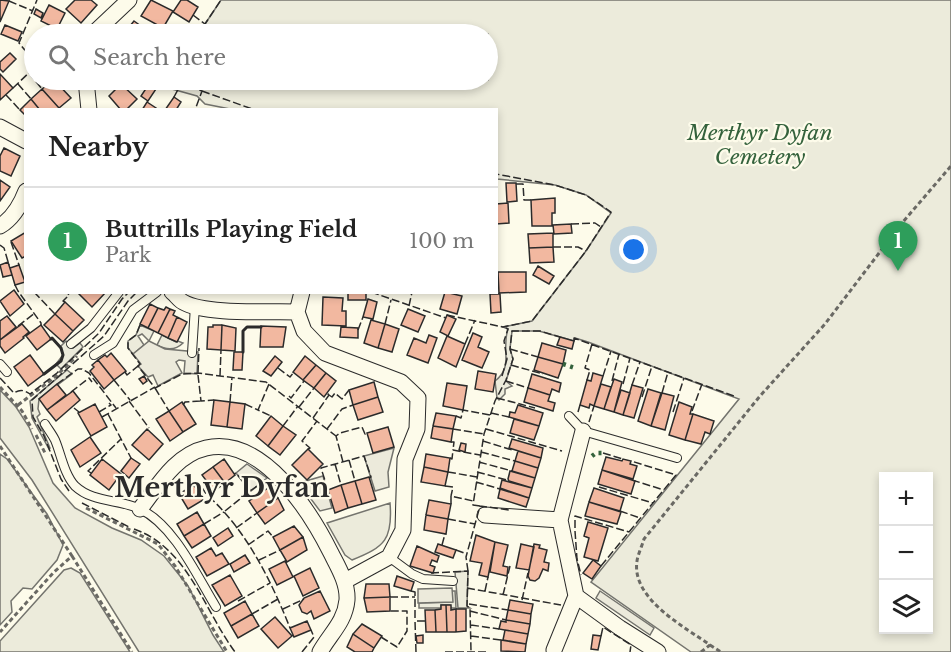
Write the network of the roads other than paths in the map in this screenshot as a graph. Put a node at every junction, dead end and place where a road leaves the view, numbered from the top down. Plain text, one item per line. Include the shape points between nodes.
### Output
1 (129, 0) edge
2 (104, 24) edge
3 (87, 90) edge
4 (89, 108) edge
5 (0, 127) edge
6 (24, 140) edge
7 (24, 196) edge
8 (0, 226) edge
9 (117, 294) edge
10 (154, 294) edge
11 (174, 294) edge
12 (302, 294) edge
13 (195, 306) junction
14 (297, 312) junction
15 (70, 344) dead end
16 (192, 353) dead end
17 (94, 355) dead end
18 (0, 364) edge
19 (7, 372) dead end
20 (569, 416) dead end
21 (45, 424) dead end
22 (583, 431) junction
23 (677, 458) dead end
24 (140, 509) junction
25 (485, 516) dead end
26 (560, 520) junction
27 (389, 557) junction
28 (345, 581) junction
29 (453, 581) dead end
30 (576, 596) junction
31 (216, 607) dead end
32 (554, 650) dead end
33 (320, 652) edge
34 (658, 652) edge

1 - 2 street
3 - 4 street
5 - 6 street
7 - 8 street
9 - 15 lane via 91,328
10 - 17 lane via 133,310 113,343
11 - 13 street
12 - 14 street
13 - 14 street
13 - 16 lane
14 - 27 street via 303,331 325,353 401,382 418,398 417,429 405,459 403,530
18 - 19 lane
20 - 22 lane
21 - 24 lane via 74,485 90,496
22 - 23 lane
22 - 26 street
24 - 28 street via 177,462 206,448 232,448 255,458 280,478 316,522
24 - 31 lane via 172,537
25 - 26 street
26 - 30 street
27 - 28 street
27 - 29 lane via 423,579
28 - 33 street via 347,600 338,628
30 - 32 street
30 - 34 street

